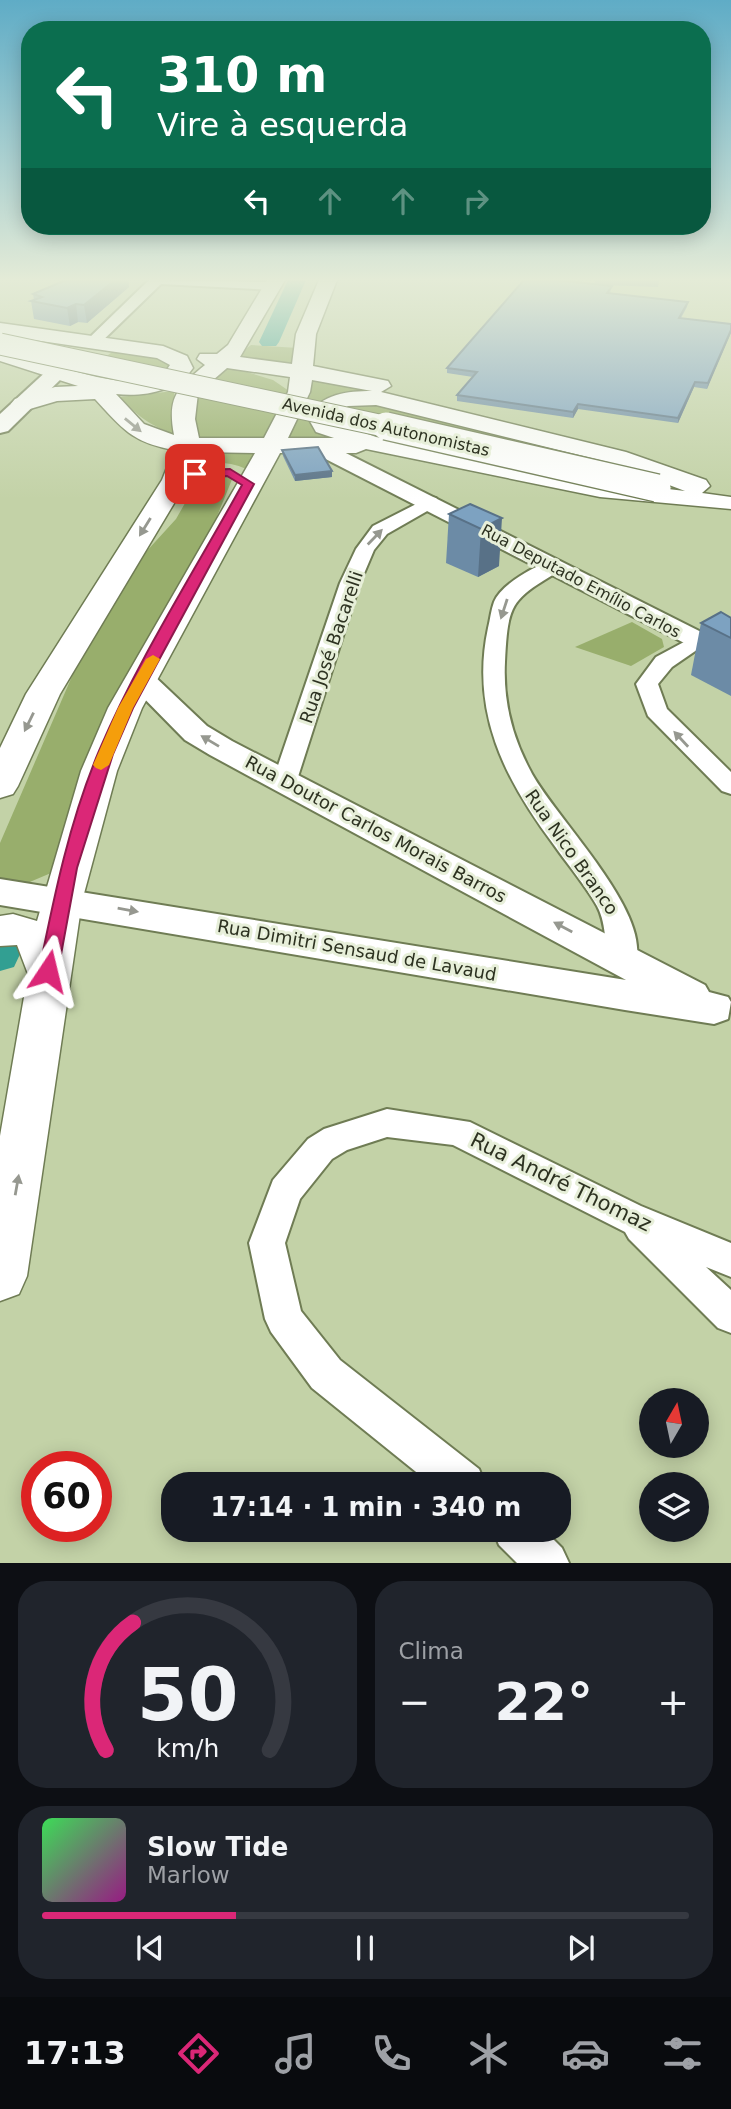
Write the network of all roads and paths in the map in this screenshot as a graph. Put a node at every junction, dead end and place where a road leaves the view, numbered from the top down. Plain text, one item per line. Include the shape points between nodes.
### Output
1 (25, 353) edge
2 (70, 353) edge
3 (165, 353) edge
4 (184, 353) edge
5 (206, 353) edge
6 (304, 353) edge
7 (229, 355) junction
8 (58, 371) junction
9 (302, 371) junction
10 (191, 386) junction
11 (97, 388) junction
12 (23, 404) junction
13 (418, 408) junction
14 (0, 426) edge
15 (188, 445) junction
16 (272, 445) junction
17 (318, 446) junction
18 (374, 446) junction
19 (228, 476) junction
20 (175, 480) junction
21 (394, 484) junction
22 (660, 484) junction
23 (697, 486) junction
24 (729, 500) edge
25 (430, 502) junction
26 (554, 566) junction
27 (697, 641) junction
28 (731, 658) edge
29 (141, 680) junction
30 (284, 783) junction
31 (0, 786) edge
32 (731, 786) edge
33 (0, 892) edge
34 (61, 901) junction
35 (0, 931) edge
36 (623, 960) junction
37 (48, 971) junction
38 (562, 986) junction
39 (723, 1012) edge
40 (629, 1217) junction
41 (731, 1260) edge
42 (0, 1276) edge
43 (731, 1315) edge
44 (449, 1472) edge
45 (526, 1542) edge
46 (547, 1563) edge

1 - 8 main road
2 - 22 main road via 240,385
3 - 11 main road via 182,368 173,378 144,387
4 - 7 main road
5 - 7 main road
6 - 9 main road
7 - 9 main road
7 - 10 main road
8 - 11 main road
8 - 12 street
9 - 13 main road via 380,386
9 - 16 main road
10 - 11 main road via 129,393
10 - 15 main road via 184,399
11 - 12 main road
11 -> 15 main road via 132,427 161,440
12 - 14 street
13 - 18 main road via 363,398 336,402 319,416 320,422 341,435
13 - 23 main road via 630,460
15 - 16 main road
15 - 20 main road
16 - 17 main road
16 - 19 main road
17 - 18 main road
17 - 21 street, Rua Deputado Emílio Carlos
18 - 21 street, Rua Deputado Emílio Carlos via 356,453
18 - 24 main road via 600,489
19 - 20 main road
19 - 29 main road
20 -> 31 main road via 43,694
21 - 25 street, Rua Deputado Emílio Carlos
22 - 23 main road
22 - 24 main road
23 - 24 main road
25 - 26 street, Rua Deputado Emílio Carlos
30 -> 25 street, Rua José Bacarelli via 365,549 380,530
26 - 27 street, Rua Deputado Emílio Carlos
26 -> 36 street, Rua Nico Branco via 504,601 493,705 505,745 532,800 611,904 621,925
27 - 28 street, Rua Deputado Emílio Carlos
32 -> 27 street via 656,710 646,684 664,662
30 -> 29 street, Rua Doutor Carlos Morais Barros via 196,733
29 - 34 main road via 99,771
36 -> 30 street, Rua Doutor Carlos Morais Barros
33 - 34 street, Rua Dimitri Sensaud de Lavaud
34 - 37 main road
34 -> 38 street, Rua Dimitri Sensaud de Lavaud
35 - 37 main road via 13,929 34,935
36 - 38 street via 604,972
36 - 39 street, Rua Doutor Carlos Morais Barros
42 -> 37 main road via 38,1059
38 - 39 street, Rua Dimitri Sensaud de Lavaud
40 - 41 street, Rua André Thomaz
40 - 43 street
40 - 44 street, Rua André Thomaz via 458,1132 387,1123 320,1149 285,1191 267,1243 285,1319 326,1374
45 - 46 street

